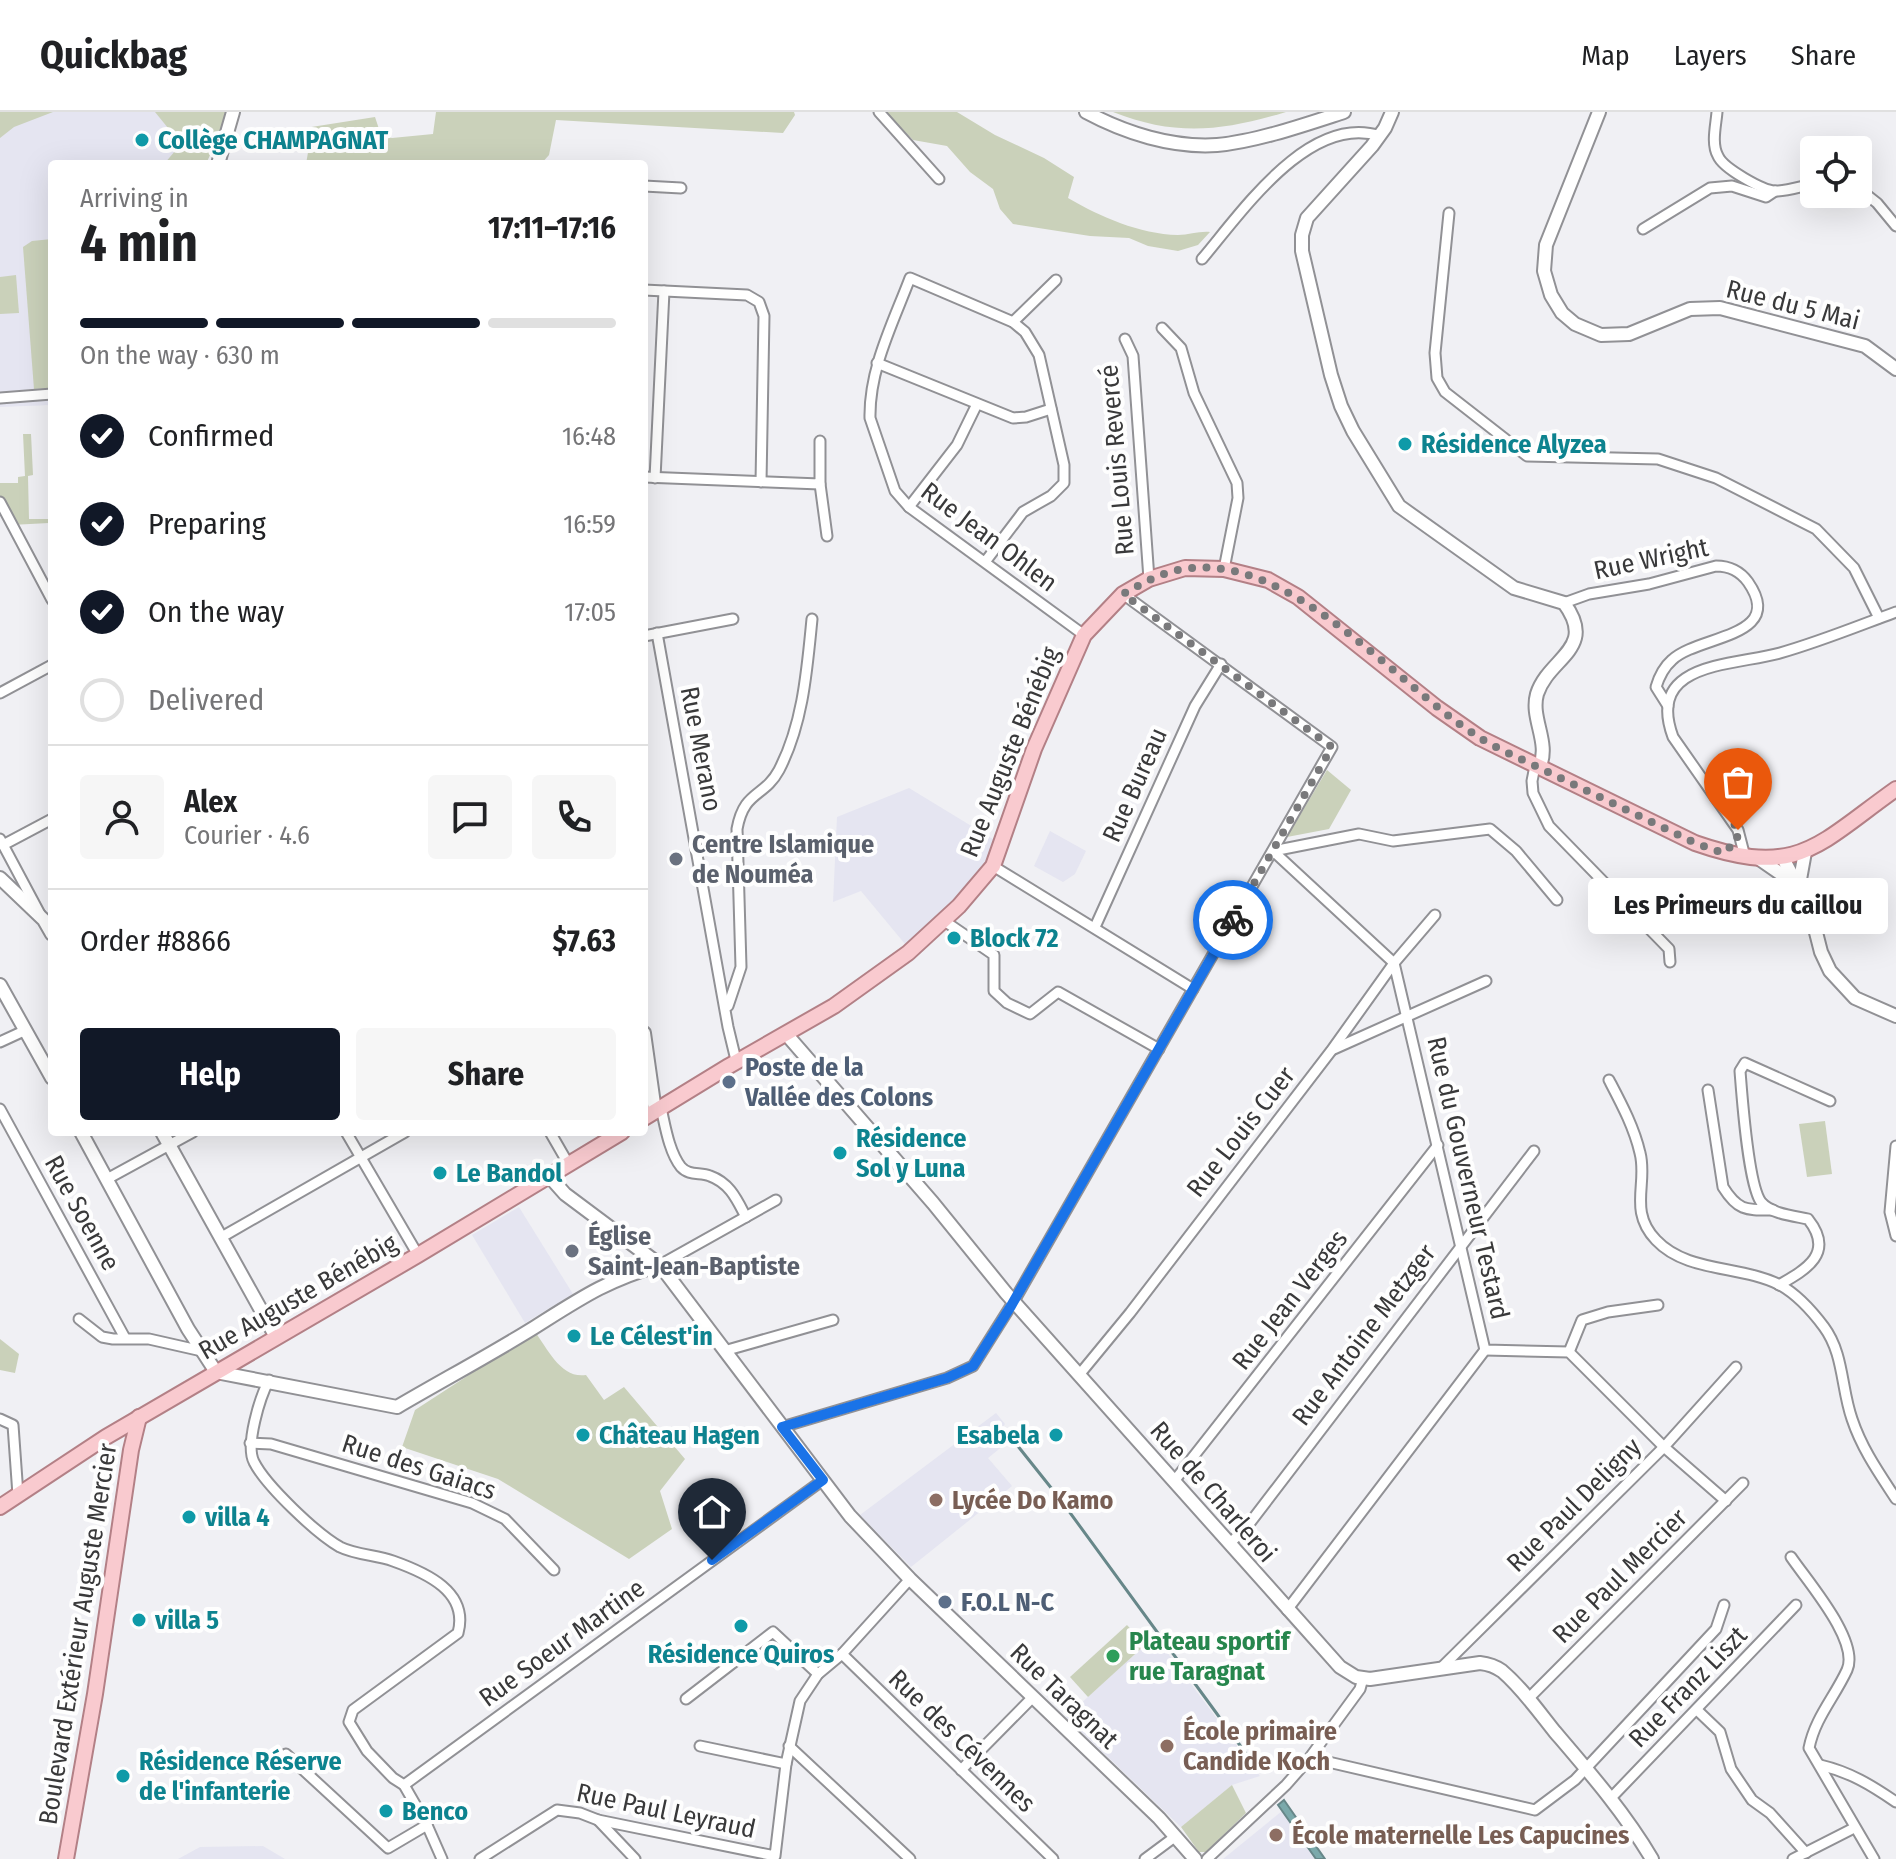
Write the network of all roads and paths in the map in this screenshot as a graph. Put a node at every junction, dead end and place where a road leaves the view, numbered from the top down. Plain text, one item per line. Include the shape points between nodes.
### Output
1 (233, 112) edge
2 (879, 112) edge
3 (1086, 112) edge
4 (1344, 112) edge
5 (1392, 112) edge
6 (1599, 112) edge
7 (1717, 112) edge
8 (1380, 136) junction
9 (219, 160) edge
10 (939, 179) dead end
11 (648, 186) edge
12 (1800, 187) edge
13 (681, 188) dead end
14 (1775, 191) junction
15 (1872, 199) edge
16 (1449, 213) dead end
17 (1896, 226) edge
18 (1643, 229) dead end
19 (1202, 259) dead end
20 (1056, 280) dead end
21 (648, 290) edge
22 (664, 291) junction
23 (1013, 322) junction
24 (1162, 328) dead end
25 (1125, 339) dead end
26 (877, 363) junction
27 (1896, 369) edge
28 (48, 394) edge
29 (0, 398) edge
30 (977, 404) junction
31 (1051, 409) junction
32 (820, 441) dead end
33 (649, 478) edge
34 (761, 482) junction
35 (820, 484) junction
36 (0, 502) edge
37 (909, 507) junction
38 (827, 536) dead end
39 (985, 562) junction
40 (1224, 569) junction
41 (1149, 579) junction
42 (48, 592) edge
43 (1123, 594) junction
44 (1564, 603) junction
45 (1896, 612) edge
46 (1879, 618) junction
47 (733, 619) dead end
48 (812, 619) dead end
49 (657, 633) junction
50 (648, 635) edge
51 (1084, 635) junction
52 (1221, 664) junction
53 (48, 667) edge
54 (0, 693) edge
55 (1668, 706) junction
56 (1537, 767) junction
57 (1896, 789) edge
58 (48, 821) edge
59 (1734, 824) junction
60 (2, 842) edge
61 (1273, 851) junction
62 (1805, 852) junction
63 (1723, 853) junction
64 (1752, 858) junction
65 (1783, 858) junction
66 (993, 866) junction
67 (0, 878) edge
68 (1799, 888) junction
69 (1557, 900) dead end
70 (1435, 915) dead end
71 (44, 920) junction
72 (943, 920) junction
73 (48, 927) edge
74 (1095, 927) junction
75 (1670, 962) dead end
76 (1394, 963) junction
77 (1486, 981) dead end
78 (0, 985) edge
79 (1193, 989) junction
80 (727, 1009) junction
81 (1896, 1016) edge
82 (1409, 1018) junction
83 (26, 1030) junction
84 (787, 1035) junction
85 (0, 1042) edge
86 (1159, 1049) junction
87 (1331, 1051) junction
88 (739, 1061) junction
89 (648, 1065) edge
90 (48, 1071) edge
91 (1609, 1080) dead end
92 (1708, 1090) dead end
93 (1830, 1101) dead end
94 (0, 1109) edge
95 (654, 1112) edge
96 (83, 1136) edge
97 (164, 1136) edge
98 (186, 1136) edge
99 (348, 1136) edge
100 (398, 1136) edge
101 (552, 1136) edge
102 (616, 1136) edge
103 (169, 1145) junction
104 (1438, 1145) junction
105 (1896, 1146) edge
106 (1534, 1151) dead end
107 (361, 1158) junction
108 (569, 1165) junction
109 (549, 1176) junction
110 (107, 1179) junction
111 (1893, 1196) edge
112 (776, 1200) dead end
113 (1773, 1210) junction
114 (746, 1217) junction
115 (1896, 1236) edge
116 (220, 1238) junction
117 (1459, 1245) junction
118 (418, 1255) junction
119 (660, 1265) junction
120 (1779, 1285) junction
121 (1014, 1301) junction
122 (1658, 1305) dead end
123 (79, 1319) dead end
124 (833, 1320) dead end
125 (276, 1337) junction
126 (125, 1338) junction
127 (1485, 1350) junction
128 (202, 1351) junction
129 (724, 1351) junction
130 (1569, 1352) junction
131 (1736, 1367) dead end
132 (216, 1372) junction
133 (1079, 1375) junction
134 (269, 1380) junction
135 (139, 1417) junction
136 (0, 1419) edge
137 (782, 1427) junction
138 (106, 1437) junction
139 (250, 1443) junction
140 (1664, 1447) junction
141 (131, 1450) junction
142 (823, 1480) junction
143 (1175, 1480) junction
144 (1743, 1483) dead end
145 (18, 1495) junction
146 (1896, 1499) edge
147 (1726, 1501) junction
148 (0, 1507) edge
149 (1229, 1544) junction
150 (1791, 1557) dead end
151 (554, 1570) dead end
152 (910, 1579) junction
153 (1724, 1605) dead end
154 (1796, 1605) dead end
155 (1287, 1610) junction
156 (842, 1654) junction
157 (1440, 1669) junction
158 (818, 1674) junction
159 (1363, 1678) junction
160 (1033, 1697) junction
161 (686, 1699) dead end
162 (1528, 1699) junction
163 (1697, 1710) junction
164 (700, 1746) dead end
165 (789, 1746) junction
166 (286, 1754) dead end
167 (1308, 1760) junction
168 (786, 1764) junction
169 (1820, 1765) junction
170 (1586, 1769) junction
171 (961, 1770) junction
172 (404, 1785) junction
173 (1611, 1798) junction
174 (1896, 1802) edge
175 (598, 1820) junction
176 (427, 1825) junction
177 (1854, 1828) junction
178 (1176, 1836) junction
179 (1806, 1853) junction
180 (776, 1858) edge
181 (66, 1859) edge
182 (442, 1859) edge
183 (480, 1859) edge
184 (635, 1859) edge
185 (910, 1859) edge
186 (1053, 1859) edge
187 (1145, 1859) edge
188 (1195, 1859) edge
189 (1207, 1859) edge
190 (1652, 1859) edge
191 (1793, 1859) edge
192 (1874, 1859) edge

1 - 9 street
2 - 10 street
3 - 4 street via 1142,136 1217,145
5 - 8 street
6 - 27 street, Rue du 5 Mai via 1546,245 1544,271 1562,313 1601,335 1629,334 1690,309 1720,308 1865,346
7 - 14 street via 1718,158
8 - 19 street via 1363,130 1335,135 1297,155
8 - 44 street via 1314,209 1302,235 1341,406 1399,506 1514,588
11 - 13 street
12 - 14 street
14 - 18 street via 1766,197 1732,186 1710,188
15 - 17 street
16 - 46 street via 1435,353 1437,378 1445,392 1527,456 1658,459 1716,478 1816,529 1854,568
20 - 23 street
21 - 22 street
22 - 33 street
22 - 34 street via 747,295 759,302 764,316
23 - 26 street, Rue Jean Ohlen via 910,278
23 - 31 street via 1039,355
24 - 40 street via 1181,348 1194,393 1237,483
25 - 41 street, Rue Louis Revercé via 1133,356
26 - 30 street
26 - 37 street, Rue Jean Ohlen via 870,418 895,491
28 - 29 street
30 - 31 street via 1013,418
30 - 37 street via 957,445
31 - 39 street via 1064,483 1023,512
32 - 35 street
33 - 34 street
34 - 35 street
35 - 38 street
36 - 42 street
37 - 39 street, Rue Jean Ohlen
39 - 51 street, Rue Jean Ohlen
40 - 41 main road, Rue Auguste Bénébig via 1185,568
40 - 56 main road, Rue Auguste Bénébig via 1268,580 1298,597 1449,717
41 - 43 main road, Rue Auguste Bénébig
43 - 51 main road, Rue Auguste Bénébig
43 - 52 street
44 - 55 street, Rue Wright via 1716,566 1739,573 1757,599 1756,615 1743,629 1671,660 1656,687
44 - 56 street via 1575,621 1576,637 1537,696 1544,751
45 - 46 street
46 - 55 street via 1779,653 1692,672 1675,687
47 - 49 street
48 - 80 street via 793,739 777,774 740,814 741,967
49 - 50 street
49 - 80 street, Rue Merano
51 - 66 main road, Rue Auguste Bénébig via 1034,749
52 - 61 street via 1332,747
52 - 74 street, Rue Bureau via 1195,706
53 - 54 street
55 - 59 street via 1673,737
56 - 63 main road, Rue Auguste Bénébig
56 - 75 street via 1533,793 1549,826 1669,949
57 - 62 main road, Rue Auguste Bénébig
58 - 60 street
59 - 63 street via 1738,840
59 - 64 street
60 - 71 street
61 - 69 street via 1359,834 1393,841 1490,829
61 - 76 street
61 - 79 street
62 - 65 main road, Rue Auguste Bénébig
62 - 68 street
63 - 64 main road, Rue Auguste Bénébig
64 - 65 main road, Rue Auguste Bénébig
64 - 68 street
65 - 68 street
66 - 72 main road, Rue Auguste Bénébig
66 - 74 street
67 - 71 street
68 - 81 street via 1821,952 1840,985 1855,998
70 - 76 street, Rue Louis Cuer
71 - 73 street
72 - 84 main road, Rue Auguste Bénébig via 908,953
72 - 86 street via 994,955 994,991 1007,1003 1030,1014 1058,992
74 - 79 street
76 - 82 street, Rue du Gouverneur Testard
76 - 87 street, Rue Louis Cuer
77 - 82 street
78 - 83 street
79 - 86 street
80 - 88 street, Rue Merano
82 - 87 street
82 - 104 street, Rue du Gouverneur Testard
83 - 85 street
83 - 90 street
84 - 88 main road, Rue Auguste Bénébig
84 - 121 street, Rue de Charleroi
86 - 121 street
87 - 133 street, Rue Louis Cuer
88 - 95 main road, Rue Auguste Bénébig
89 - 95 street
91 - 120 street via 1640,1152 1641,1210 1655,1239 1676,1256
92 - 113 street via 1723,1187 1746,1210
93 - 113 street via 1755,1066 1745,1063 1740,1071 1755,1185 1762,1202
94 - 126 street, Rue Soenne
95 - 114 street via 681,1167 724,1183
96 - 110 street
97 - 103 street
98 - 103 street
99 - 107 street
100 - 107 street
101 - 108 street
102 - 108 main road, Rue Auguste Bénébig
103 - 110 street
103 - 116 street
104 - 117 street, Rue du Gouverneur Testard
104 - 143 street, Rue Jean Verges
105 - 111 street
106 - 117 street, Rue Antoine Metzger
107 - 116 street
107 - 118 street
108 - 109 main road, Rue Auguste Bénébig
109 - 118 main road, Rue Auguste Bénébig
109 - 119 street, Rue Taragnat via 565,1194
110 - 128 street
111 - 115 street via 1890,1212
112 - 114 street
113 - 120 street via 1808,1219 1817,1237 1811,1267
114 - 119 street
116 - 125 street
117 - 127 street, Rue du Gouverneur Testard
117 - 149 street, Rue Antoine Metzger
118 - 125 main road, Rue Auguste Bénébig
119 - 129 street, Rue Taragnat
119 - 134 street via 625,1275 573,1301 397,1407
120 - 146 street via 1808,1307 1836,1344 1863,1448
121 - 133 street, Rue de Charleroi
121 - 137 street via 973,1366
122 - 130 street via 1582,1320
123 - 126 street via 102,1337
124 - 129 street
125 - 132 main road, Rue Auguste Bénébig
126 - 128 street
127 - 130 street, Rue du Gouverneur Testard
127 - 155 street
128 - 132 street
129 - 137 street, Rue Taragnat
130 - 140 street
131 - 140 street, Rue Paul Deligny
132 - 134 street
132 - 135 main road, Rue Auguste Bénébig
133 - 143 street, Rue de Charleroi
134 - 139 street
135 - 138 main road, Rue Auguste Bénébig
135 - 141 main road, Boulevard Extérieur Auguste Mercier
136 - 145 street via 13,1425
137 - 142 street, Rue Taragnat
138 - 141 main road via 120,1436
138 - 145 main road, Rue Auguste Bénébig
139 - 151 street, Rue des Gaiacs via 271,1444 472,1503 505,1519
139 - 172 street via 253,1461 291,1508 341,1548 394,1561 441,1583 457,1601 462,1619 458,1633 353,1710 349,1722 367,1751
140 - 147 street
140 - 157 street, Rue Paul Deligny
141 - 181 main road, Boulevard Extérieur Auguste Mercier
142 - 152 street, Rue Taragnat
142 - 172 street, Rue Soeur Martine
143 - 149 street, Rue de Charleroi
144 - 147 street, Rue Paul Mercier
145 - 148 main road, Rue Auguste Bénébig
147 - 162 street, Rue Paul Mercier
149 - 155 street, Rue de Charleroi
150 - 169 street via 1848,1642 1848,1667 1812,1731 1809,1748
152 - 156 street, Rue Paul Leyraud
152 - 160 street, Rue Taragnat
153 - 170 street via 1716,1629
154 - 163 street, Rue Franz Liszt
155 - 159 street, Rue de Charleroi via 1340,1667
156 - 158 street, Rue Paul Leyraud
156 - 171 street, Rue des Cévennes
157 - 159 street
157 - 162 street via 1491,1664
158 - 161 street via 773,1632
158 - 165 street, Rue Paul Leyraud via 800,1701
159 - 167 street
160 - 171 street
160 - 178 street, Rue Taragnat
162 - 170 street
163 - 173 street, Rue Franz Liszt
163 - 179 street via 1720,1732 1731,1769 1752,1800
164 - 168 street
165 - 168 street, Rue Paul Leyraud
165 - 185 street
166 - 176 street via 388,1848
167 - 170 street via 1535,1810
167 - 189 street
168 - 180 street, Rue Paul Leyraud
169 - 174 street via 1867,1782
169 - 177 street
170 - 173 street
171 - 186 street, Rue des Cévennes
172 - 176 street
173 - 190 street
175 - 180 street, Rue Paul Leyraud
175 - 183 street, Rue Paul Leyraud via 557,1810
175 - 184 street
176 - 182 street
177 - 179 street
177 - 192 street
178 - 187 street
178 - 188 street, Rue Taragnat
179 - 191 street

